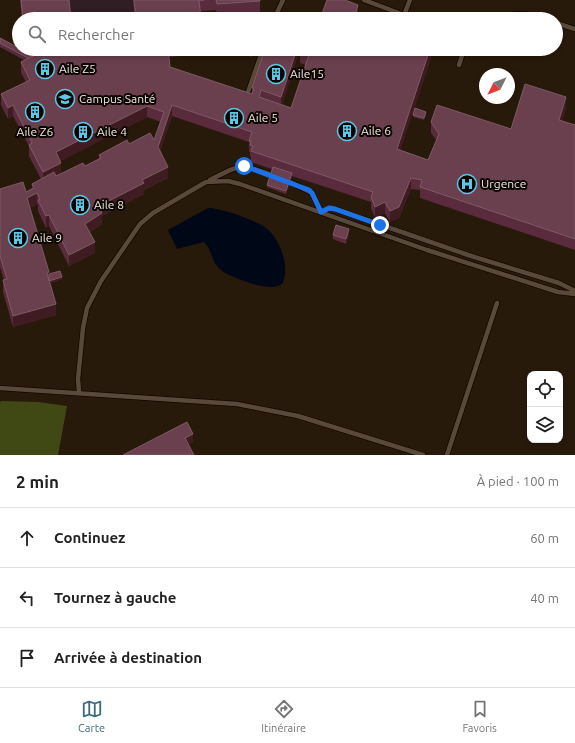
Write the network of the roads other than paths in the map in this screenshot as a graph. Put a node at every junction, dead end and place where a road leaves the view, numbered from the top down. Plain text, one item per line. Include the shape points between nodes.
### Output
1 (283, 0) edge
2 (364, 0) edge
3 (410, 0) edge
4 (277, 12) edge
5 (396, 12) edge
6 (405, 12) edge
7 (563, 25) edge
8 (575, 29) edge
9 (261, 56) edge
10 (462, 56) edge
11 (459, 65) dead end
12 (248, 92) edge
13 (206, 182) junction
14 (321, 212) junction
15 (575, 291) edge
16 (575, 294) edge
17 (497, 303) dead end
18 (0, 388) edge
19 (79, 392) junction
20 (423, 455) edge
21 (447, 455) edge

1 - 4 lane
2 - 5 lane
3 - 6 lane
7 - 8 lane
9 - 12 lane
10 - 11 lane
13 - 14 lane via 228,181 240,184
13 - 14 lane via 236,166 244,166 309,190
13 - 19 lane via 153,213 140,224 95,290 87,308 83,328
14 - 15 lane via 329,208 335,209 559,283
14 - 16 lane via 434,252 558,292
17 - 21 lane
18 - 19 lane
19 - 20 lane via 258,407 305,418

